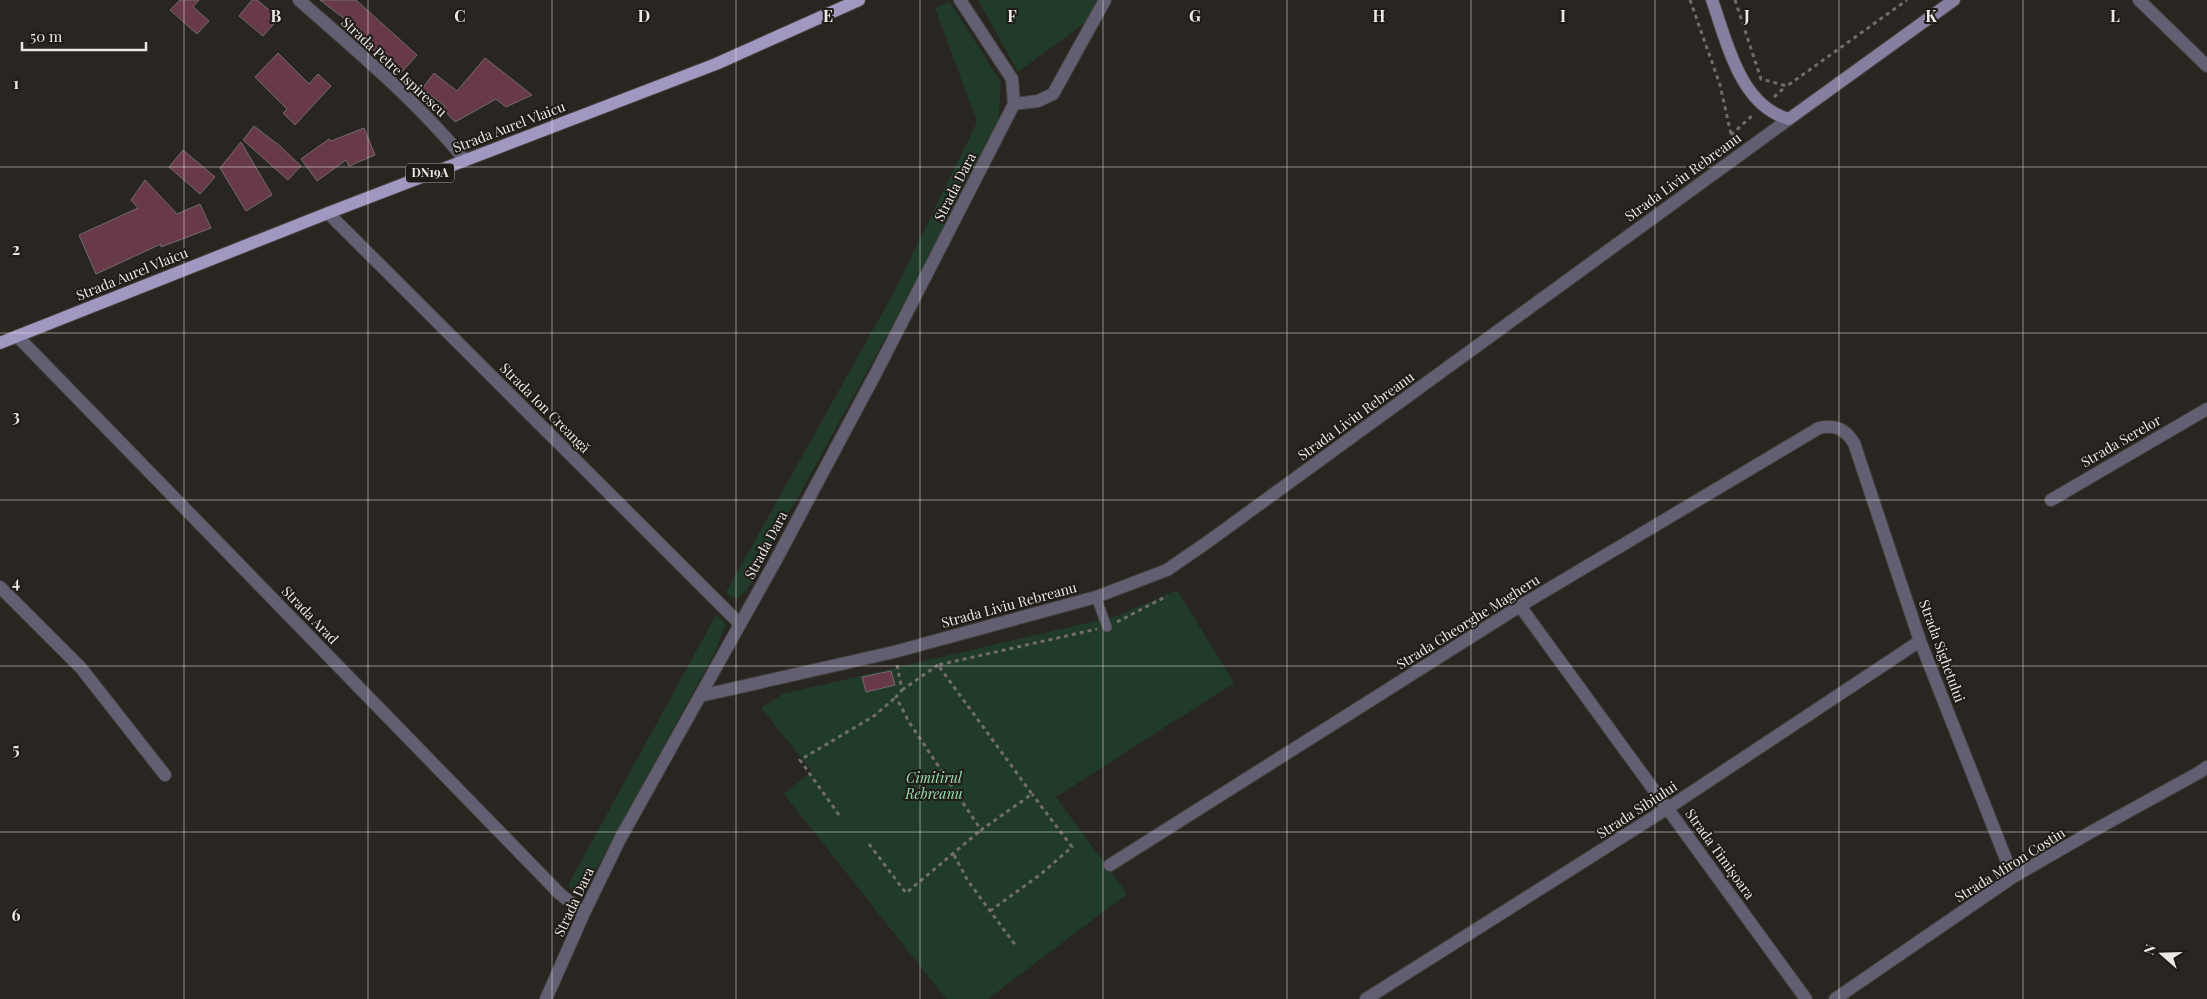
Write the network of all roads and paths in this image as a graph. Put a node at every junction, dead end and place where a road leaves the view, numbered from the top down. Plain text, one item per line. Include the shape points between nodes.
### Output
1 (299, 0) edge
2 (859, 0) edge
3 (960, 0) edge
4 (1105, 0) edge
5 (1690, 0) edge
6 (1712, 0) edge
7 (1736, 0) edge
8 (1907, 0) edge
9 (1954, 0) edge
10 (2140, 0) edge
11 (2207, 66) edge
12 (1014, 104) junction
13 (1788, 119) junction
14 (1731, 137) dead end
15 (465, 160) junction
16 (328, 213) junction
17 (17, 336) junction
18 (0, 343) edge
19 (2207, 409) edge
20 (1848, 434) joint
21 (2051, 500) dead end
22 (0, 587) edge
23 (1096, 596) junction
24 (1167, 596) dead end
25 (1520, 606) junction
26 (740, 624) junction
27 (1107, 627) junction
28 (1920, 641) junction
29 (894, 652) junction
30 (938, 665) junction
31 (902, 690) junction
32 (700, 696) junction
33 (896, 697) junction
34 (2205, 771) edge
35 (165, 775) dead end
36 (1032, 794) junction
37 (1668, 808) junction
38 (839, 814) dead end
39 (981, 830) junction
40 (869, 844) dead end
41 (954, 855) junction
42 (1110, 865) dead end
43 (2013, 878) junction
44 (990, 911) junction
45 (584, 913) junction
46 (1016, 946) dead end
47 (546, 999) edge
48 (1366, 999) edge
49 (1806, 999) edge
50 (1835, 999) edge

1 - 15 street, Strada Petre Ispirescu via 417,105
2 - 15 main road, Strada Aurel Vlaicu / DN19A via 716,64
3 - 12 street via 1012,79
4 - 12 street via 1053,94 1038,101
5 - 14 path via 1720,85
6 - 13 main road via 1737,69 1763,106 1774,115
7 - 8 path via 1761,79 1787,86
9 - 13 main road, Strada Liviu Rebreanu
10 - 11 street
12 - 26 street, Strada Dara via 878,369
13 - 23 street, Strada Liviu Rebreanu via 1167,570
15 - 16 main road, Strada Aurel Vlaicu / DN19A
16 - 17 main road, Strada Aurel Vlaicu / DN19A
16 - 26 street, Strada Ion Creangă
17 - 18 main road, Strada Aurel Vlaicu / DN19A
17 - 45 street, Strada Arad via 560,894
19 - 21 street, Strada Serelor
20 - 25 street, Strada Gheorghe Magheru via 1830,425 1819,428
20 - 28 street, Strada Sighetului via 1854,443
22 - 35 street via 81,668
23 - 27 lane
23 - 29 street, Strada Liviu Rebreanu
24 - 27 path
25 - 37 street, Strada Timișoara
25 - 42 street, Strada Gheorghe Magheru
26 - 32 street, Strada Dara
27 - 30 path
28 - 37 street, Strada Sibiului
28 - 43 street, Strada Sighetului
29 - 31 path
29 - 32 street, Strada Liviu Rebreanu
30 - 31 path
30 - 36 path
31 - 33 path
32 - 45 street, Strada Dara via 620,839
33 - 38 path via 874,716 800,760
33 - 39 path via 909,722
34 - 43 street, Strada Miron Costin
36 - 39 path
36 - 44 path via 1072,847
37 - 48 street, Strada Sibiului
37 - 49 street, Strada Timișoara
39 - 41 path
40 - 41 path via 906,893
41 - 44 path
43 - 50 street, Strada Miron Costin
44 - 46 path
45 - 47 street, Strada Dara

